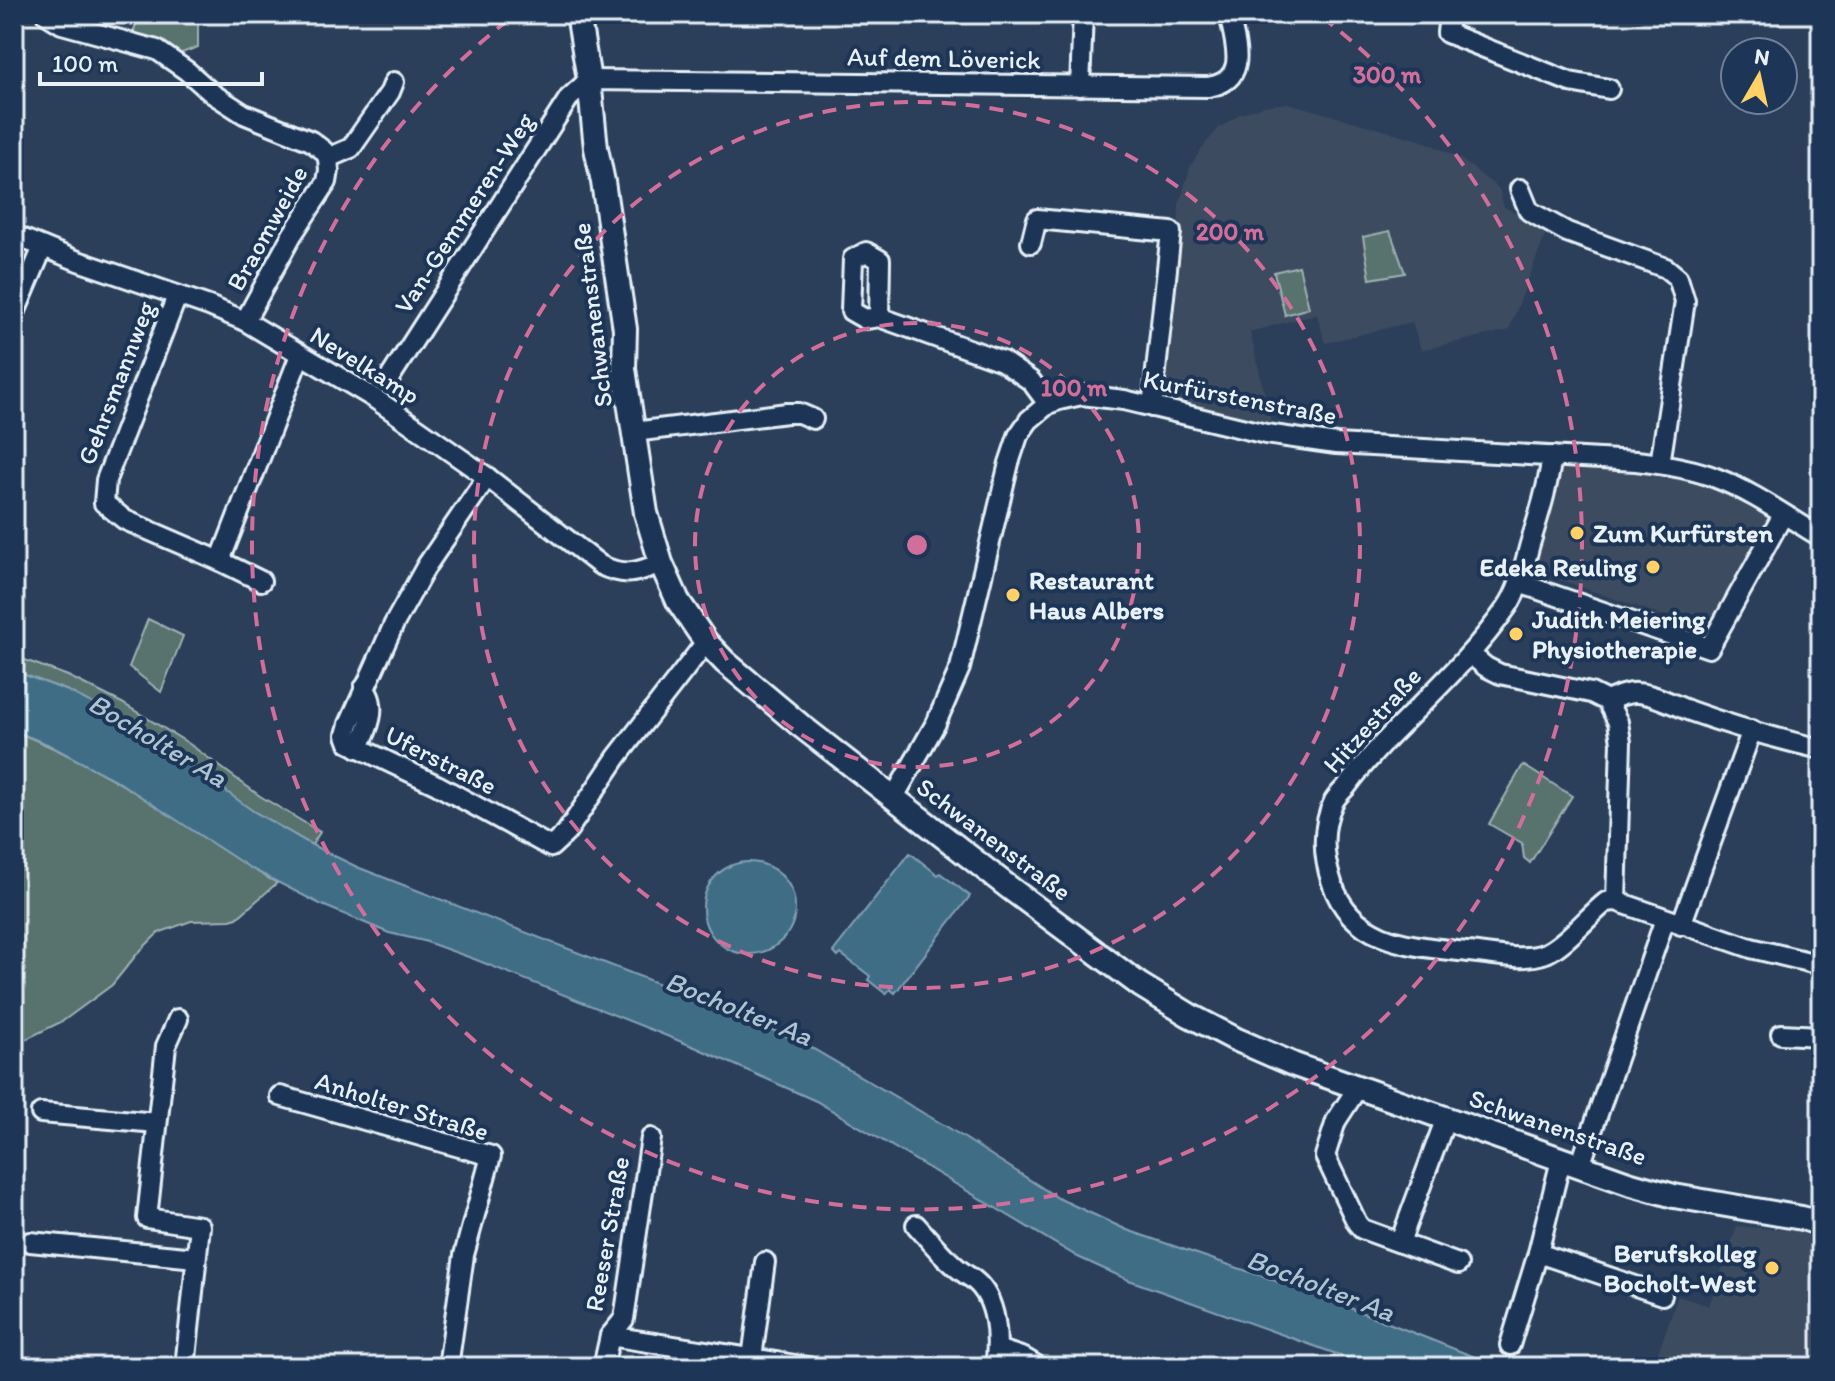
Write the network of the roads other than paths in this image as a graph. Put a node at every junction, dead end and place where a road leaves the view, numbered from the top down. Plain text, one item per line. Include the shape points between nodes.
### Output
1 (46, 14) edge
2 (578, 14) edge
3 (1083, 14) edge
4 (1229, 14) edge
5 (1449, 14) edge
6 (589, 80) junction
7 (394, 82) dead end
8 (1080, 86) junction
9 (1609, 89) dead end
10 (328, 158) junction
11 (1520, 189) dead end
12 (14, 235) edge
13 (1031, 243) dead end
14 (43, 247) junction
15 (177, 296) junction
16 (14, 315) edge
17 (879, 317) dead end
18 (245, 321) junction
19 (300, 355) junction
20 (389, 379) dead end
21 (1048, 404) junction
22 (1152, 407) junction
23 (813, 419) dead end
24 (634, 432) junction
25 (1552, 456) junction
26 (1660, 464) junction
27 (487, 477) junction
28 (1783, 515) junction
29 (1821, 537) edge
30 (220, 561) junction
31 (661, 563) junction
32 (261, 581) dead end
33 (1519, 583) junction
34 (706, 642) junction
35 (1470, 654) junction
36 (1607, 701) junction
37 (1752, 730) junction
38 (1821, 749) edge
39 (894, 797) junction
40 (1616, 901) junction
41 (1673, 922) junction
42 (1821, 965) edge
43 (178, 1019) dead end
44 (1781, 1034) dead end
45 (1821, 1036) edge
46 (1358, 1087) junction
47 (280, 1096) dead end
48 (41, 1113) dead end
49 (1446, 1118) junction
50 (157, 1123) junction
51 (651, 1138) dead end
52 (1571, 1163) junction
53 (147, 1218) junction
54 (1821, 1224) edge
55 (916, 1225) dead end
56 (30, 1242) dead end
57 (1400, 1242) junction
58 (141, 1252) junction
59 (1538, 1253) junction
60 (196, 1258) junction
61 (765, 1262) dead end
62 (1458, 1264) dead end
63 (1662, 1295) dead end
64 (610, 1336) junction
65 (1510, 1345) dead end
66 (752, 1358) junction
67 (996, 1358) edge
68 (185, 1367) edge
69 (448, 1367) edge
70 (603, 1367) edge
71 (808, 1367) edge
72 (1039, 1367) edge

1 - 10 street, Braomweide via 62,24 157,50 244,114 311,141
2 - 6 street, Schwanenstraße
3 - 8 street
4 - 8 street, Auf dem Löverick via 1236,66 1220,85
5 - 9 street via 1447,33 1570,82
6 - 8 street, Auf dem Löverick
6 - 20 street, Van-Gemmeren-Weg via 569,98
6 - 24 street, Schwanenstraße via 625,329 624,369
7 - 10 street, Braomweide via 351,148
10 - 18 street, Braomweide via 327,182
11 - 26 street via 1529,211 1567,232 1666,268 1678,278 1685,301
12 - 14 street, Nevelkamp
13 - 22 street via 1037,219 1171,232
14 - 15 street, Nevelkamp
14 - 16 street
15 - 18 street, Nevelkamp
15 - 30 street, Gehrsmannweg via 106,480 104,503 125,520
17 - 21 street via 1002,361 1031,381
18 - 19 street, Nevelkamp
19 - 27 street, Nevelkamp via 374,398
19 - 30 street
21 - 22 street, Kurfürstenstraße via 1082,395
21 - 39 street via 1018,436 960,668
22 - 25 street, Kurfürstenstraße via 1248,431 1336,444
23 - 24 street via 787,413
24 - 31 street, Schwanenstraße via 646,513
25 - 26 street, Kurfürstenstraße
25 - 33 street, Hitzestraße
26 - 28 street, Kurfürstenstraße via 1715,477
27 - 31 street, Nevelkamp via 614,572
27 - 34 street, Uferstraße via 394,624 346,735 349,743 551,847
28 - 29 street, Kurfürstenstraße
28 - 33 street via 1709,648
30 - 32 street, Gehrsmannweg
31 - 34 street, Schwanenstraße via 678,601
33 - 35 street, Hitzestraße via 1509,605
34 - 39 street, Schwanenstraße via 800,725
35 - 36 street via 1500,674
35 - 40 street, Hitzestraße via 1334,800 1324,847 1334,889 1350,915 1392,941 1511,956 1557,947 1606,902
36 - 37 street via 1636,693
36 - 40 street via 1621,742
37 - 38 street
37 - 41 street
39 - 46 street, Schwanenstraße via 1140,985 1235,1039
40 - 41 street
41 - 42 street
41 - 52 street
43 - 50 street via 166,1046
44 - 45 street
46 - 49 street, Schwanenstraße
46 - 57 street via 1336,1121 1325,1156 1362,1229
47 - 69 street, Anholter Straße via 491,1156 464,1255
48 - 50 street
49 - 52 street, Schwanenstraße
49 - 57 street
50 - 53 street
51 - 64 street, Reeser Straße via 624,1319
52 - 54 street, Schwanenstraße via 1674,1196
52 - 59 street
53 - 58 street
53 - 60 street via 200,1226
55 - 67 street via 983,1289 996,1325
56 - 58 street
57 - 62 street
58 - 60 street
59 - 63 street
59 - 65 street
60 - 68 street
61 - 66 street
64 - 66 street, Reeser Straße
64 - 70 street, Reeser Straße
66 - 71 street, Reeser Straße
67 - 72 street via 1024,1358

